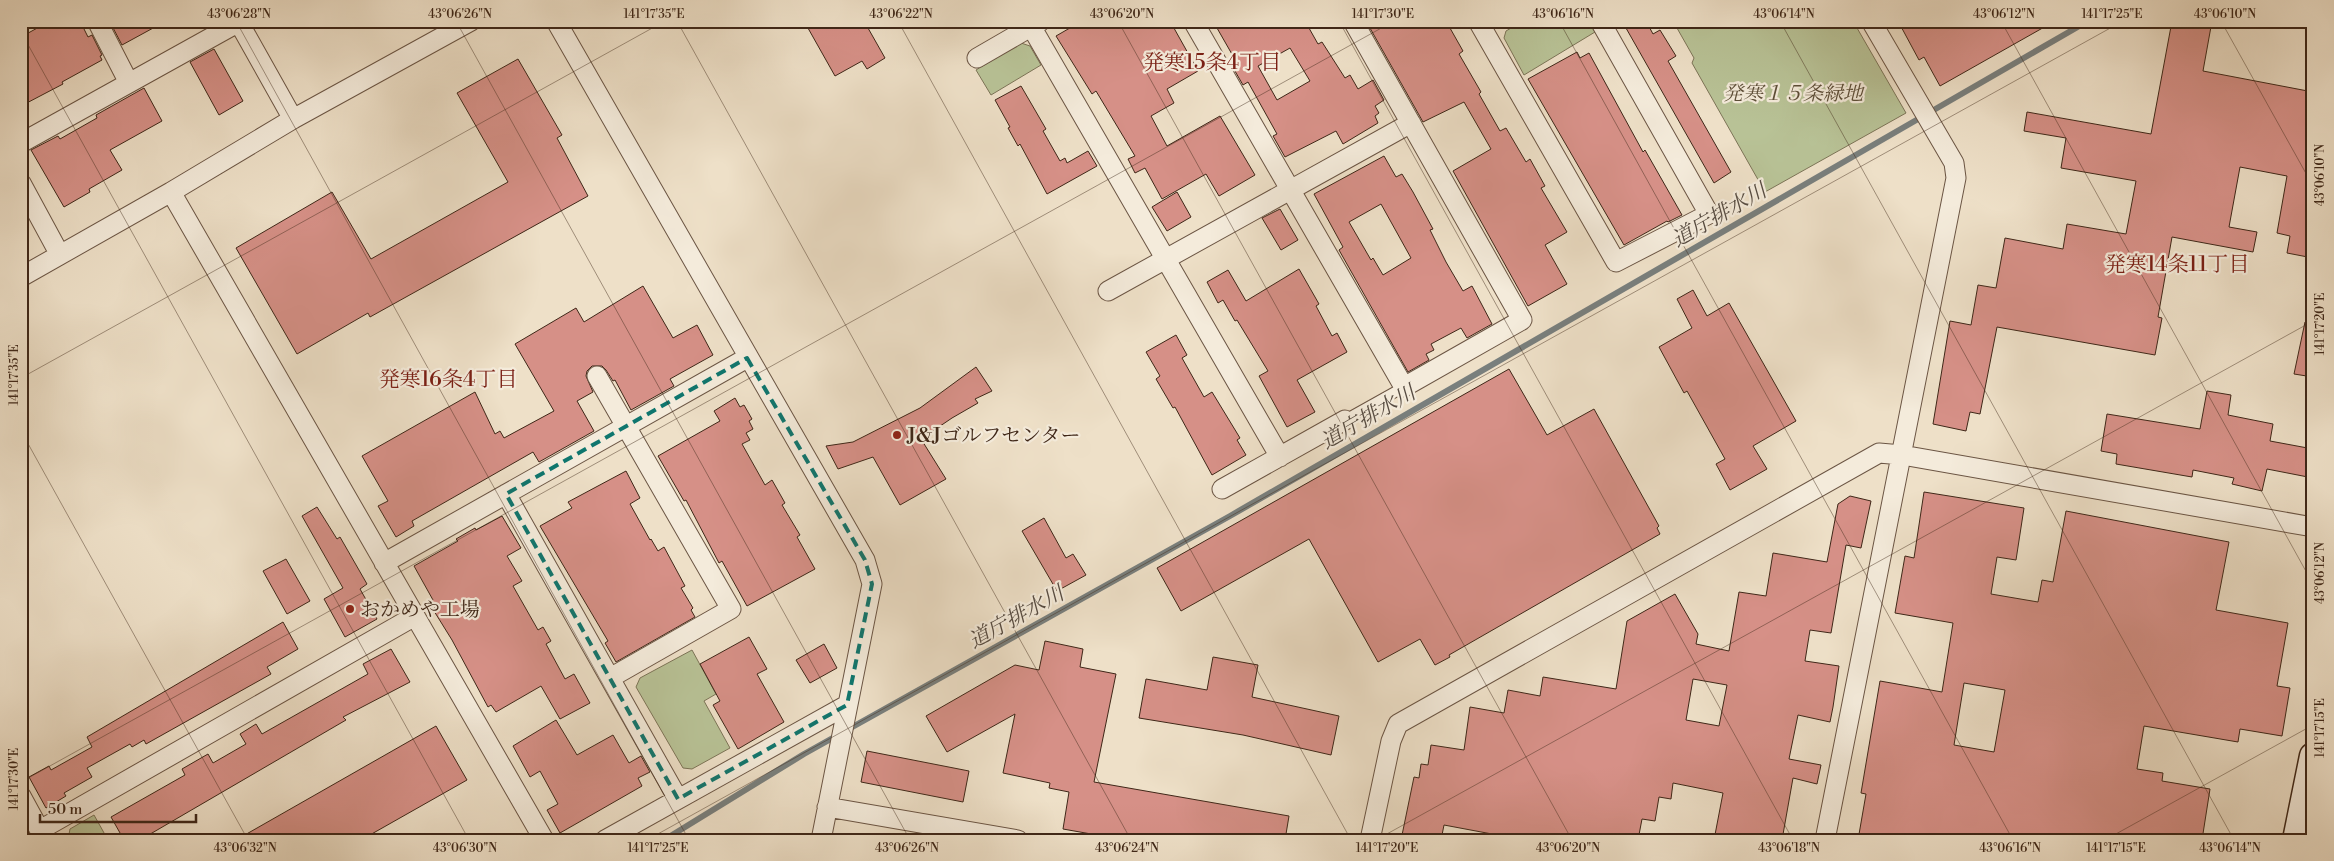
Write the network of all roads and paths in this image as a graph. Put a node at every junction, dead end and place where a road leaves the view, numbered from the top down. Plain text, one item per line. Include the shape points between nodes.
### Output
1 (97, 21) edge
2 (471, 21) edge
3 (556, 21) edge
4 (1193, 21) edge
5 (1353, 21) edge
6 (1600, 21) edge
7 (1871, 21) edge
8 (239, 22) edge
9 (1033, 23) edge
10 (1485, 24) edge
11 (977, 58) dead end
12 (129, 83) junction
13 (293, 119) junction
14 (1411, 123) junction
15 (21, 144) edge
16 (21, 183) edge
17 (1290, 190) junction
18 (171, 192) junction
19 (60, 255) junction
20 (1165, 259) junction
21 (21, 277) edge
22 (1108, 291) dead end
23 (747, 358) junction
24 (597, 376) dead end
25 (1404, 387) junction
26 (1345, 420) joint
27 (626, 426) junction
28 (1902, 455) junction
29 (1280, 457) junction
30 (1222, 489) dead end
31 (506, 494) junction
32 (2313, 527) edge
33 (384, 563) junction
34 (415, 616) junction
35 (610, 678) junction
36 (846, 711) junction
37 (2313, 756) edge
38 (21, 796) edge
39 (678, 799) junction
40 (827, 807) junction
41 (43, 835) edge
42 (544, 840) edge
43 (604, 840) edge
44 (820, 840) edge
45 (1018, 840) edge
46 (1370, 840) edge
47 (1825, 840) edge
48 (2296, 840) edge

1 - 12 street
2 - 13 street
3 - 23 street
4 - 17 street
5 - 14 street
6 - 10 street via 1709,214 1616,262
7 - 28 street via 1954,163 1956,178
8 - 12 street
8 - 13 street
9 - 11 street
9 - 20 street
12 - 15 street
13 - 18 street
14 - 17 street
14 - 25 street via 1522,320
16 - 19 street
17 - 20 street
17 - 25 street
18 - 19 street
18 - 33 street
19 - 21 street
20 - 22 street
20 - 29 street
23 - 27 street
23 - 36 street via 865,560 872,584
24 - 27 street
25 - 26 lane
26 - 29 street
27 - 31 street
27 - 35 street via 731,609
28 - 32 street
28 - 46 street via 1879,453 1398,724 1391,741
28 - 47 street
29 - 30 street
31 - 33 street
31 - 35 street
33 - 34 street
34 - 41 street
34 - 42 street
35 - 39 street
36 - 39 street
36 - 40 street
37 - 48 main road
38 - 41 street
39 - 43 street
40 - 44 street
40 - 45 street

